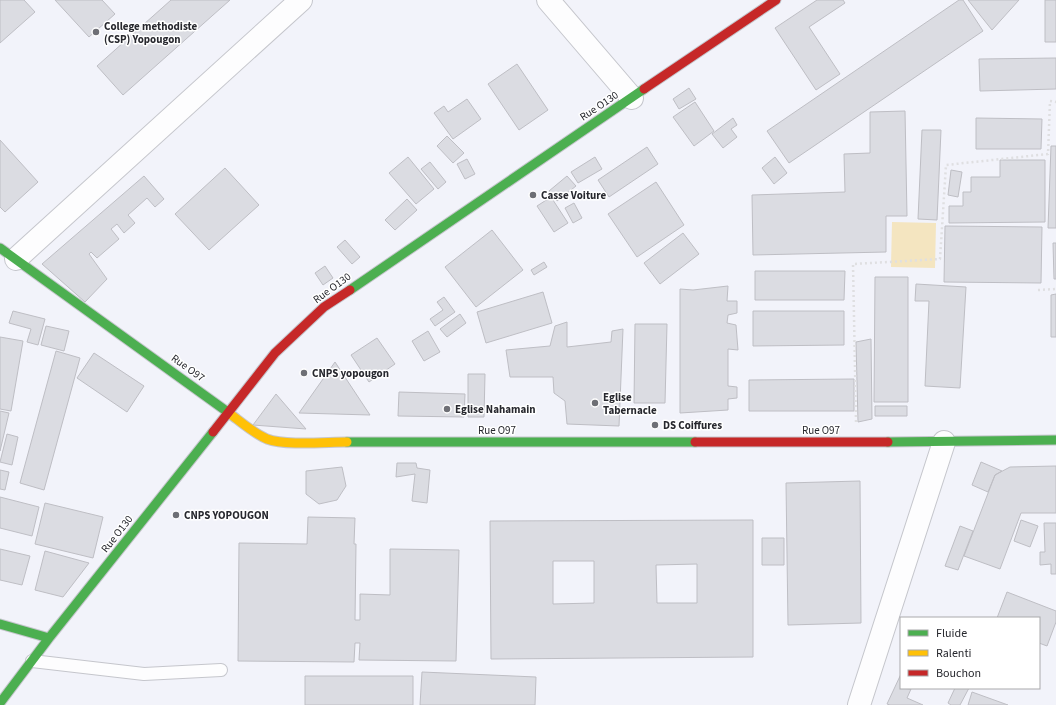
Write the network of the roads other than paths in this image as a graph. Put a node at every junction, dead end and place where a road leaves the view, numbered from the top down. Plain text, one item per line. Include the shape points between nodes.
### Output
1 (300, 0) edge
2 (548, 0) edge
3 (776, 0) edge
4 (632, 98) junction
5 (8, 254) edge
6 (228, 412) junction
7 (1056, 440) edge
8 (944, 442) junction
9 (0, 624) edge
10 (49, 638) junction
11 (32, 661) junction
12 (221, 670) dead end
13 (0, 703) edge
14 (859, 705) edge

1 - 5 street
2 - 4 street
3 - 4 street, Rue O130
4 - 6 street, Rue O130 via 324,307 275,354
5 - 6 street, Rue O97
6 - 8 street, Rue O97 via 252,432 285,442
6 - 10 street, Rue O130
7 - 8 street, Rue O97
8 - 14 street
9 - 10 street
10 - 11 street, Rue O130
11 - 12 lane via 144,674
11 - 13 street, Rue O130

